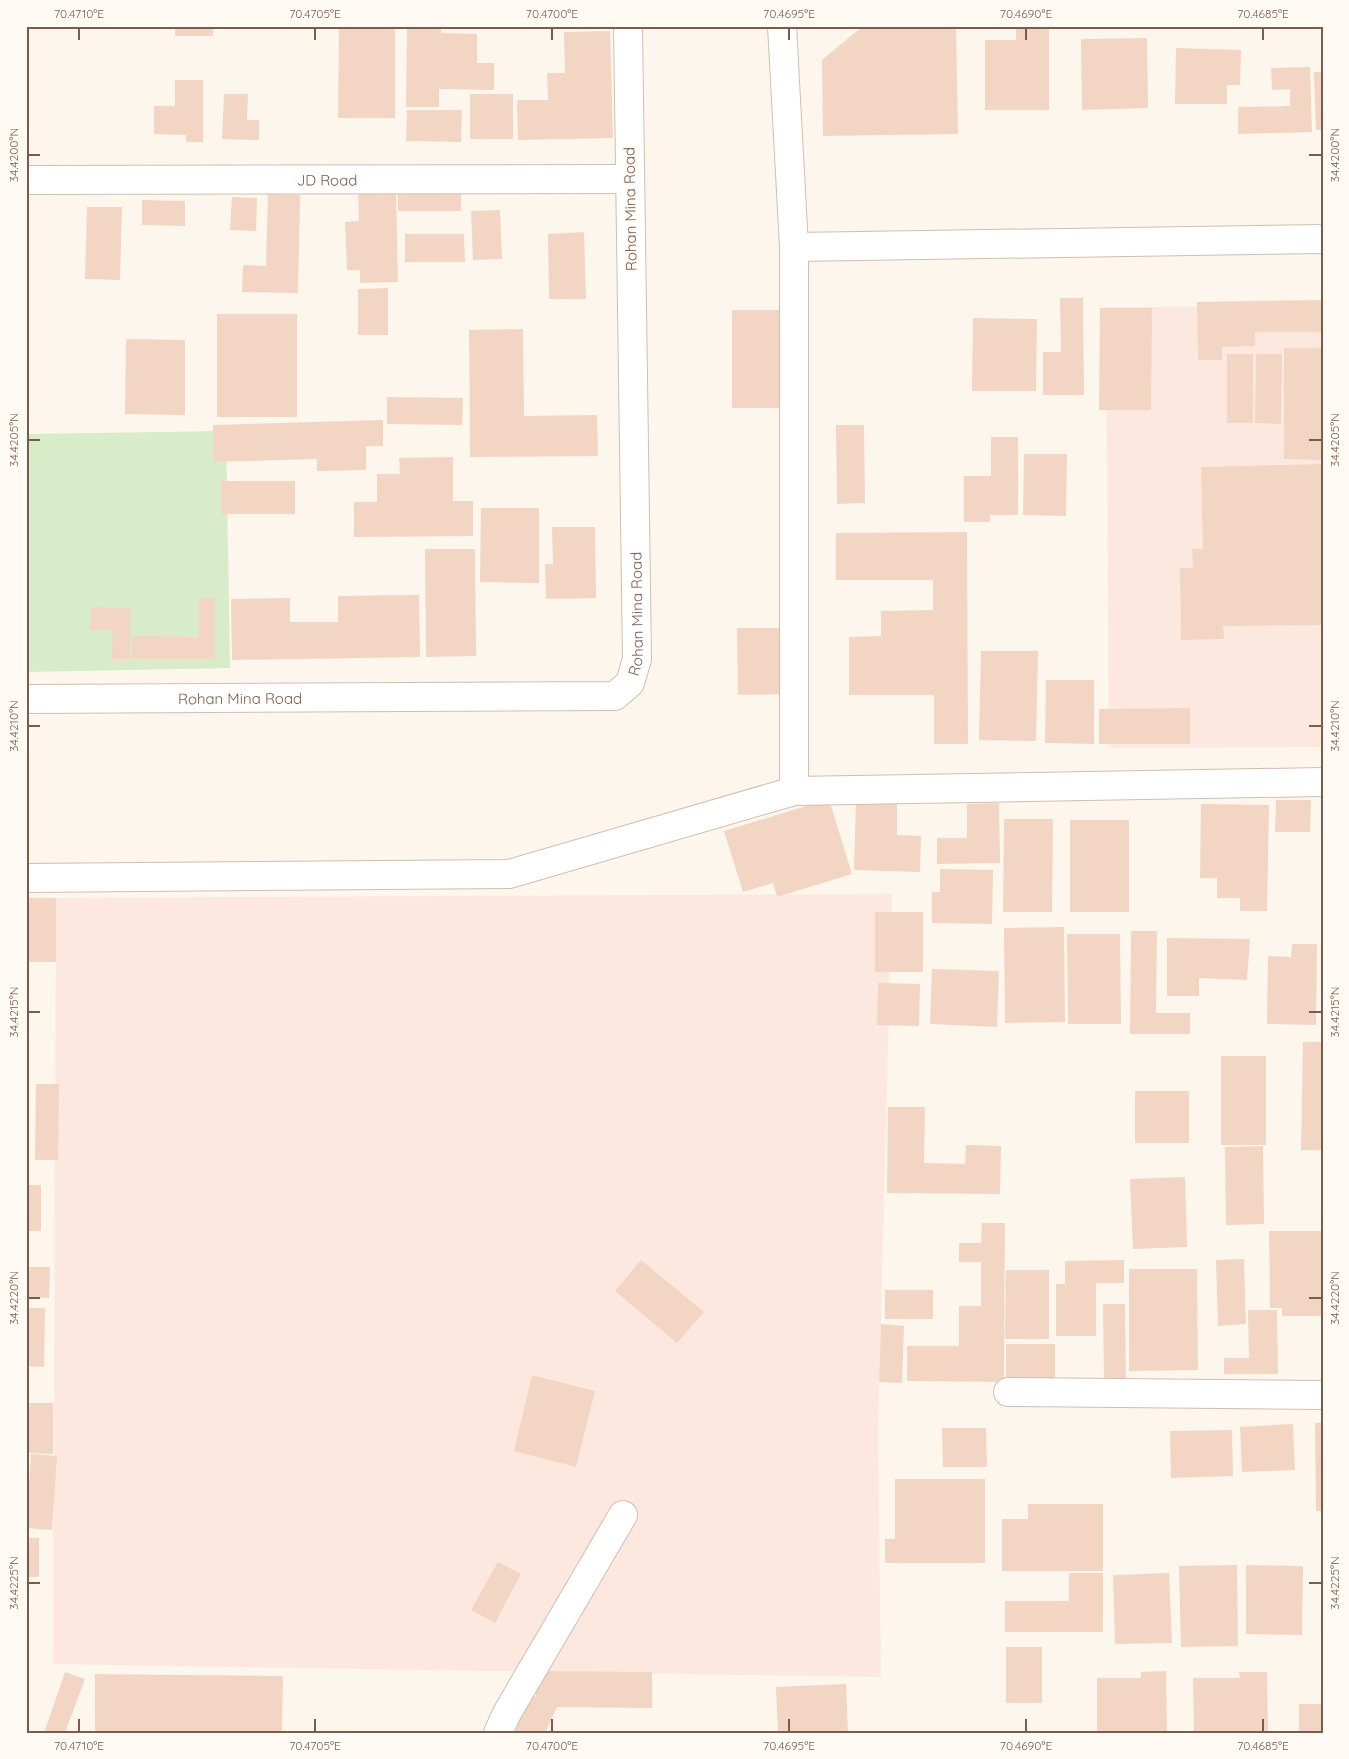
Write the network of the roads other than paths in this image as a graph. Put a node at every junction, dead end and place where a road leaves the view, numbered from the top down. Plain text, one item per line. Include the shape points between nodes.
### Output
1 (628, 26) edge
2 (782, 26) edge
3 (629, 179) junction
4 (26, 180) edge
5 (1323, 239) edge
6 (794, 247) junction
7 (26, 699) edge
8 (1323, 782) edge
9 (794, 791) junction
10 (26, 878) edge
11 (1008, 1392) dead end
12 (1323, 1395) edge
13 (623, 1515) dead end
14 (498, 1733) edge

1 - 3 street, Rohan Mina Road
2 - 6 street
3 - 4 street, JD Road
3 - 7 street, Rohan Mina Road via 636,659 630,683 615,696
5 - 6 street
6 - 9 street
8 - 9 street
9 - 10 street via 509,874
11 - 12 street
13 - 14 street

